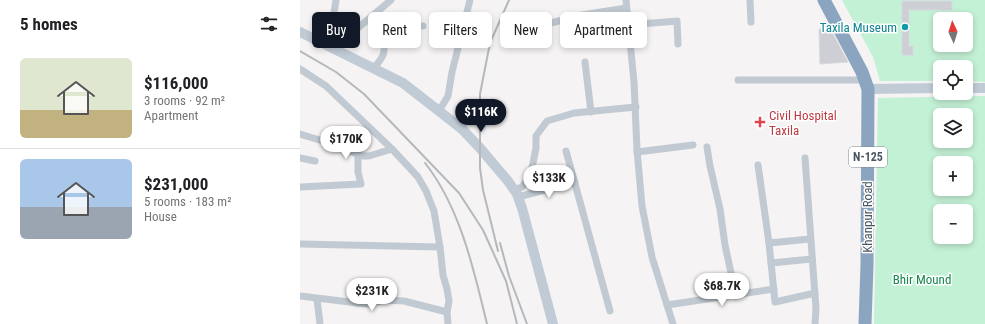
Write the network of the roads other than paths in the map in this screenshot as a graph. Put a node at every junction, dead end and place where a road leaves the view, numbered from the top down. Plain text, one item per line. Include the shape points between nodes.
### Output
1 (336, 0) edge
2 (391, 0) edge
3 (470, 0) edge
4 (626, 0) edge
5 (750, 0) edge
6 (824, 0) edge
7 (626, 8) junction
8 (335, 12) edge
9 (378, 12) edge
10 (626, 12) edge
11 (552, 22) edge
12 (751, 22) dead end
13 (647, 23) edge
14 (421, 26) edge
15 (424, 26) dead end
16 (300, 32) edge
17 (312, 38) edge
18 (678, 44) dead end
19 (333, 48) edge
20 (384, 48) edge
21 (630, 48) edge
22 (585, 62) dead end
23 (374, 68) junction
24 (300, 69) edge
25 (738, 80) dead end
26 (867, 85) junction
27 (933, 88) edge
28 (973, 88) edge
29 (985, 88) edge
30 (636, 107) junction
31 (439, 111) junction
32 (591, 112) junction
33 (300, 134) edge
34 (693, 145) dead end
35 (707, 147) dead end
36 (392, 149) junction
37 (566, 152) dead end
38 (637, 152) junction
39 (358, 154) junction
40 (300, 158) edge
41 (805, 158) dead end
42 (315, 162) dead end
43 (758, 165) dead end
44 (575, 182) junction
45 (300, 187) edge
46 (516, 193) junction
47 (810, 239) junction
48 (769, 243) junction
49 (300, 244) edge
50 (440, 247) junction
51 (812, 259) junction
52 (771, 263) junction
53 (774, 289) junction
54 (815, 294) junction
55 (300, 296) edge
56 (736, 296) junction
57 (316, 299) junction
58 (667, 305) junction
59 (610, 311) dead end
60 (447, 312) junction
61 (320, 324) edge
62 (448, 324) edge
63 (553, 324) edge
64 (673, 324) edge
65 (814, 324) edge
66 (864, 324) edge

1 - 8 street
2 - 9 street
3 - 31 street via 448,96
4 - 7 street
5 - 12 street
6 - 26 highway, Khanpur Road / N-125
7 - 10 street
7 - 11 street
13 - 18 street via 677,21
14 - 15 street
16 - 17 street
19 - 23 street
20 - 23 street via 383,56
21 - 30 street
22 - 32 street
23 - 31 street via 403,83
24 - 36 street via 326,86
25 - 26 street
26 - 27 street
26 - 66 highway, Khanpur Road / N-125 via 867,265
28 - 29 street
30 - 32 street
30 - 38 street
31 - 46 street via 462,129 480,148
32 - 46 street via 562,116 548,121 536,136 534,161 527,180
33 - 39 street
34 - 38 street
35 - 56 street
36 - 39 street via 369,156
36 - 50 street via 418,177 426,191 434,212
37 - 44 street
38 - 58 street via 642,206 652,257
39 - 45 street via 361,184
40 - 42 street
41 - 47 street
43 - 48 street
44 - 46 street
44 - 59 street
46 - 63 street
47 - 48 street
47 - 51 street
48 - 52 street
49 - 50 street
50 - 60 street via 449,300
51 - 52 street
51 - 54 street
52 - 53 street
53 - 54 street via 775,302
53 - 56 street
54 - 65 street
55 - 57 street
56 - 58 street
57 - 60 street via 366,304 384,300 404,301
57 - 61 street
58 - 64 street
60 - 62 street

